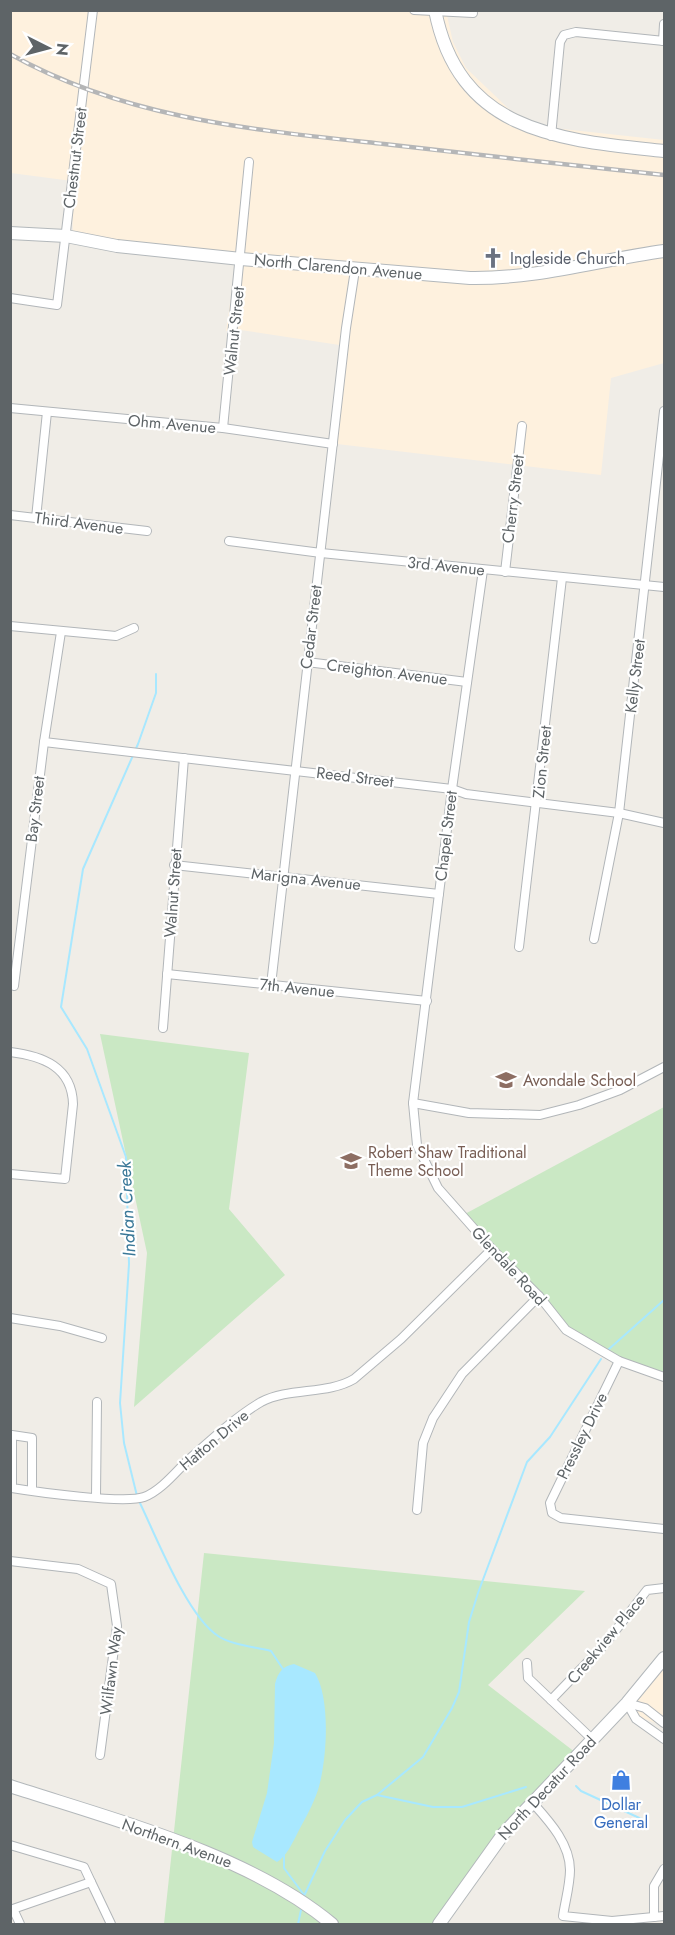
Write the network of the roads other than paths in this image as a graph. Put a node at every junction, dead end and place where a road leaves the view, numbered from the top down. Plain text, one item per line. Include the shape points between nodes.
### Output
1 (93, 10) edge
2 (414, 10) edge
3 (435, 12) edge
4 (473, 13) dead end
5 (664, 24) edge
6 (664, 41) edge
7 (551, 136) junction
8 (664, 151) edge
9 (249, 162) dead end
10 (10, 233) edge
11 (66, 236) junction
12 (664, 251) edge
13 (241, 259) junction
14 (355, 270) junction
15 (10, 298) edge
16 (10, 408) edge
17 (664, 411) edge
18 (47, 412) junction
19 (522, 426) dead end
20 (223, 428) junction
21 (333, 444) junction
22 (10, 515) edge
23 (36, 518) junction
24 (147, 531) dead end
25 (229, 541) dead end
26 (321, 553) junction
27 (483, 570) junction
28 (505, 572) junction
29 (562, 578) junction
30 (646, 585) junction
31 (664, 587) edge
32 (10, 626) edge
33 (134, 628) dead end
34 (61, 632) junction
35 (307, 662) junction
36 (467, 682) junction
37 (44, 742) junction
38 (184, 758) junction
39 (295, 770) junction
40 (452, 789) junction
41 (537, 805) junction
42 (619, 813) junction
43 (664, 823) edge
44 (174, 864) junction
45 (281, 876) junction
46 (439, 894) junction
47 (594, 939) dead end
48 (519, 947) dead end
49 (167, 974) junction
50 (271, 985) junction
51 (14, 986) dead end
52 (427, 1001) junction
53 (163, 1028) dead end
54 (10, 1053) edge
55 (664, 1067) edge
56 (413, 1103) junction
57 (10, 1174) edge
58 (492, 1249) junction
59 (539, 1296) junction
60 (10, 1318) edge
61 (102, 1338) dead end
62 (619, 1361) junction
63 (664, 1377) edge
64 (97, 1402) dead end
65 (32, 1491) junction
66 (96, 1496) junction
67 (417, 1510) dead end
68 (664, 1529) edge
69 (10, 1561) edge
70 (664, 1588) edge
71 (664, 1658) edge
72 (527, 1663) dead end
73 (551, 1700) junction
74 (627, 1703) junction
75 (664, 1724) edge
76 (661, 1737) edge
77 (592, 1739) junction
78 (100, 1755) dead end
79 (10, 1786) edge
80 (532, 1802) junction
81 (10, 1845) edge
82 (664, 1869) edge
83 (91, 1882) junction
84 (12, 1911) edge
85 (664, 1916) edge
86 (654, 1917) junction
87 (20, 1924) edge
88 (111, 1924) edge
89 (332, 1924) edge
90 (439, 1924) edge

1 - 11 street, Chestnut Street
2 - 3 street
3 - 4 street
3 - 7 street via 453,62 481,96 510,120
5 - 6 street
6 - 7 street via 569,32 562,38
7 - 8 street
9 - 13 street, Walnut Street
10 - 11 street, North Clarendon Avenue
11 - 13 street, North Clarendon Avenue via 117,246
11 - 15 street, Chestnut Street via 57,305
12 - 14 street, North Clarendon Avenue via 497,278
13 - 14 street, North Clarendon Avenue
13 - 20 street, Walnut Street
14 - 21 street, Cedar Street
16 - 18 street, Ohm Avenue
17 - 30 street, Kelly Street
18 - 20 street, Ohm Avenue
18 - 23 street
19 - 28 street, Cherry Street
20 - 21 street, Ohm Avenue
21 - 26 street, Cedar Street
22 - 23 street, Third Avenue
23 - 24 street, Third Avenue
25 - 26 street, 3rd Avenue
26 - 27 street, 3rd Avenue
26 - 35 street, Cedar Street
27 - 28 street, 3rd Avenue
27 - 36 street, Chapel Street
28 - 29 street, 3rd Avenue
29 - 30 street, 3rd Avenue
29 - 41 street, Zion Street
30 - 31 street, 3rd Avenue
30 - 42 street, Kelly Street
32 - 34 street
33 - 34 street via 116,636
34 - 37 street, Bay Street
35 - 36 street, Creighton Avenue
35 - 39 street, Cedar Street
36 - 40 street, Chapel Street
37 - 38 street, Reed Street
37 - 51 street, Bay Street
38 - 39 street, Reed Street
38 - 44 street, Walnut Street
39 - 40 street, Reed Street
39 - 45 street, Cedar Street
40 - 41 street, Reed Street
40 - 46 street, Chapel Street
41 - 42 street, Reed Street
41 - 48 street, Zion Street
42 - 43 street, Reed Street
42 - 47 street, Kelly Street
44 - 45 street, Marigna Avenue
44 - 49 street, Walnut Street
45 - 46 street, Marigna Avenue
45 - 50 street, Cedar Street
46 - 52 street, Chapel Street
49 - 50 street, 7th Avenue
49 - 53 street, Walnut Street
50 - 52 street, 7th Avenue
52 - 56 street, Chapel Street
54 - 57 street via 43,1058 60,1070 70,1085 73,1104 65,1179
55 - 56 street via 579,1105 540,1115 469,1113
56 - 58 street, Glendale Road via 417,1145 432,1178
58 - 59 street, Glendale Road
58 - 66 street, Hatton Drive via 401,1339 345,1384 296,1391 262,1402 144,1497
59 - 62 street, Glendale Road via 566,1330
59 - 67 street via 462,1374 433,1418 423,1443
60 - 61 street
62 - 63 street, Glendale Road
62 - 68 street, Pressley Drive via 550,1503 552,1513 561,1518
64 - 66 street
65 - 65 street, Hatton Drive via 12,1488 12,1435 32,1438
65 - 66 street, Hatton Drive
69 - 78 street, Wilfawn Way via 78,1569 111,1584 117,1626
70 - 73 street, Creekview Place via 647,1590 605,1644
71 - 74 street, North Decatur Road
72 - 73 street via 528,1678
73 - 77 street
74 - 75 street via 645,1708
74 - 76 street via 636,1719
74 - 77 street, North Decatur Road
75 - 76 street
77 - 80 street, North Decatur Road
79 - 89 street, Northern Avenue via 241,1867 293,1896
80 - 86 street via 553,1827 570,1869 563,1916 612,1921
80 - 90 street, North Decatur Road via 504,1833
81 - 83 street via 84,1867
82 - 86 street via 654,1886
83 - 84 street
83 - 88 street
84 - 87 street
85 - 86 street

